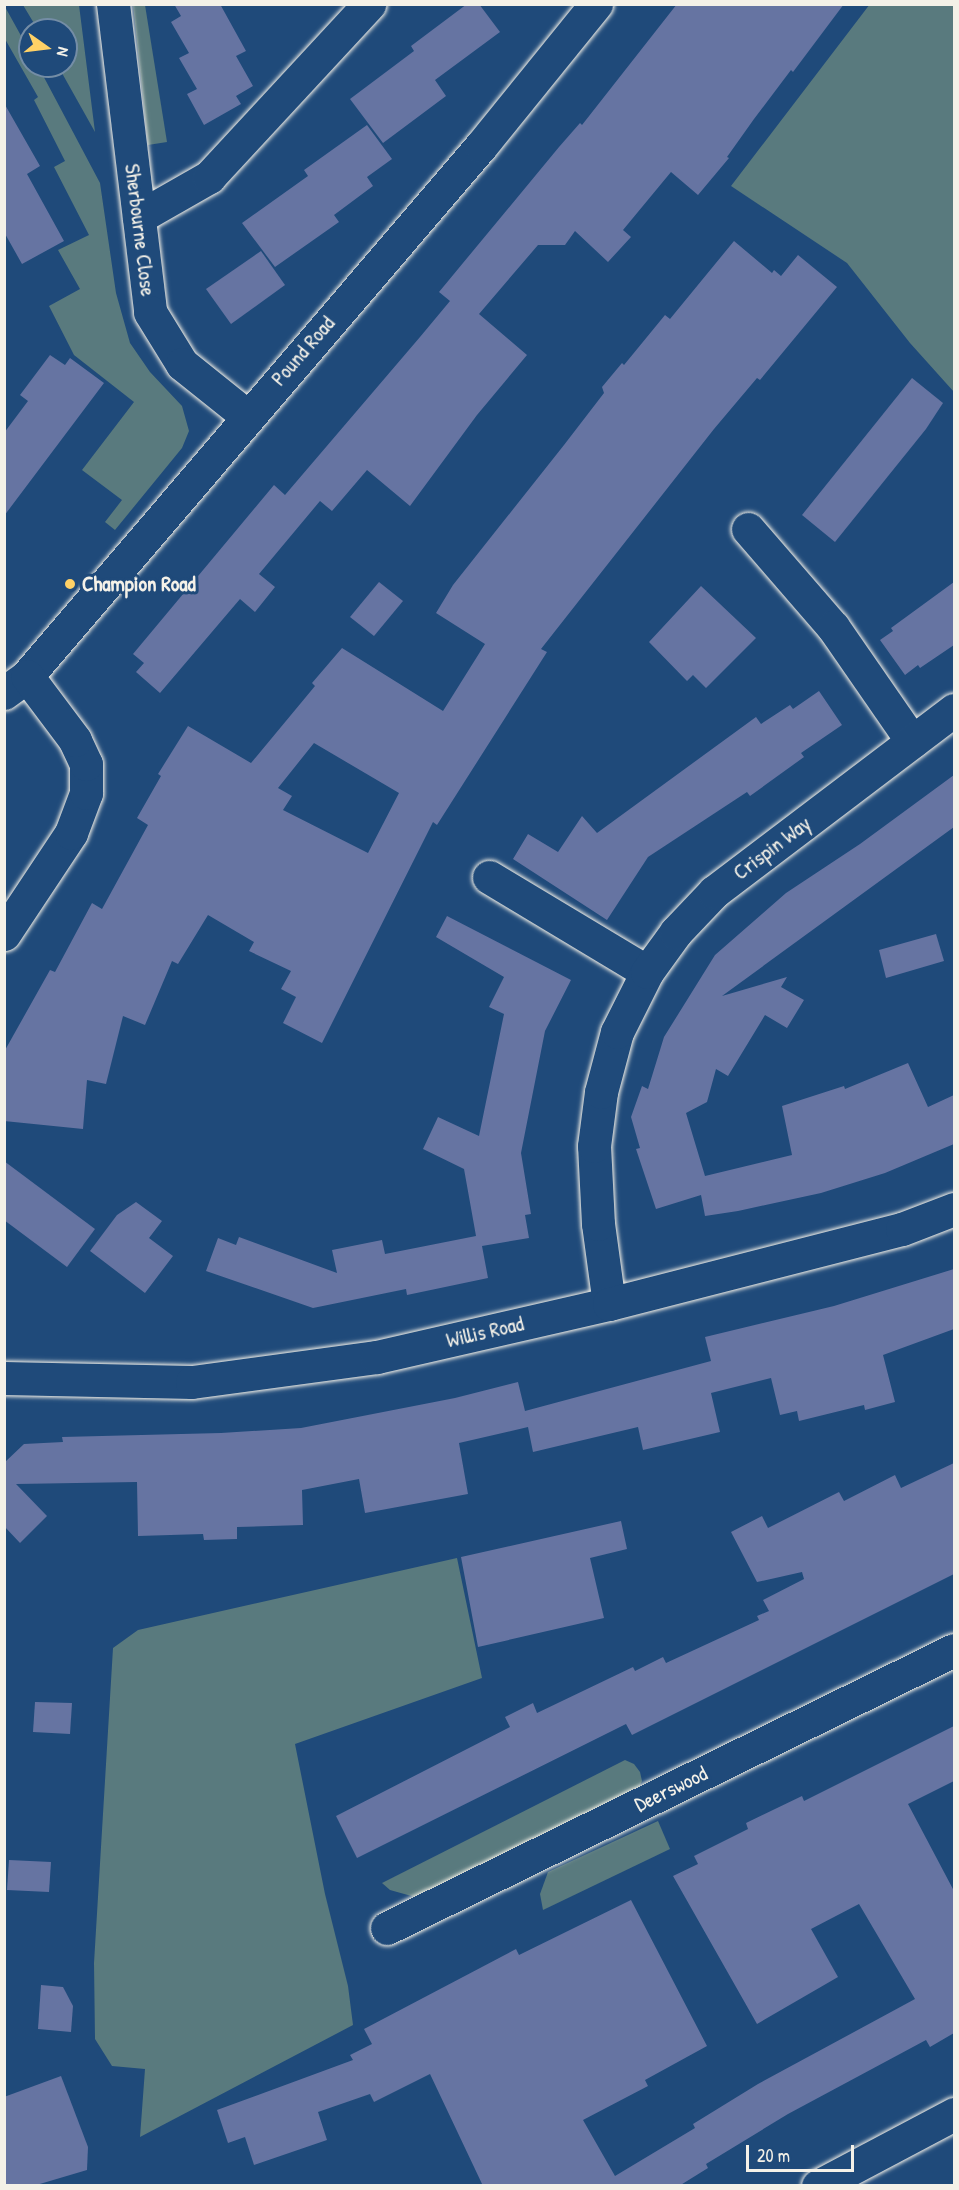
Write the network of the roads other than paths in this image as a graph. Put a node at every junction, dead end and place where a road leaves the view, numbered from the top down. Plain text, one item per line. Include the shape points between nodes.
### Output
1 (113, 4) edge
2 (369, 4) edge
3 (596, 4) edge
4 (139, 217) junction
5 (247, 416) junction
6 (748, 529) dead end
7 (16, 684) edge
8 (954, 710) edge
9 (912, 741) junction
10 (489, 877) dead end
11 (4, 934) edge
12 (647, 972) junction
13 (954, 1209) edge
14 (609, 1304) junction
15 (4, 1378) edge
16 (954, 1650) edge
17 (387, 1928) dead end
18 (954, 2114) edge
19 (819, 2186) edge

1 - 4 street, Sherbourne Close
2 - 4 street via 209,177
3 - 5 street, Pound Road via 481,146
4 - 5 street, Sherbourne Close via 150,312 182,364
5 - 7 street, Pound Road
6 - 9 street via 833,627
7 - 11 street via 75,740 86,764 86,793 71,833
8 - 9 street, Crispin Way
9 - 12 street, Crispin Way via 714,892 676,932
10 - 12 street
12 - 14 street, Crispin Way via 617,1032 601,1092 594,1146 597,1224
13 - 14 street, Willis Road via 902,1229
14 - 15 street, Willis Road via 377,1357 192,1382
16 - 17 street, Deerswood
18 - 19 street

